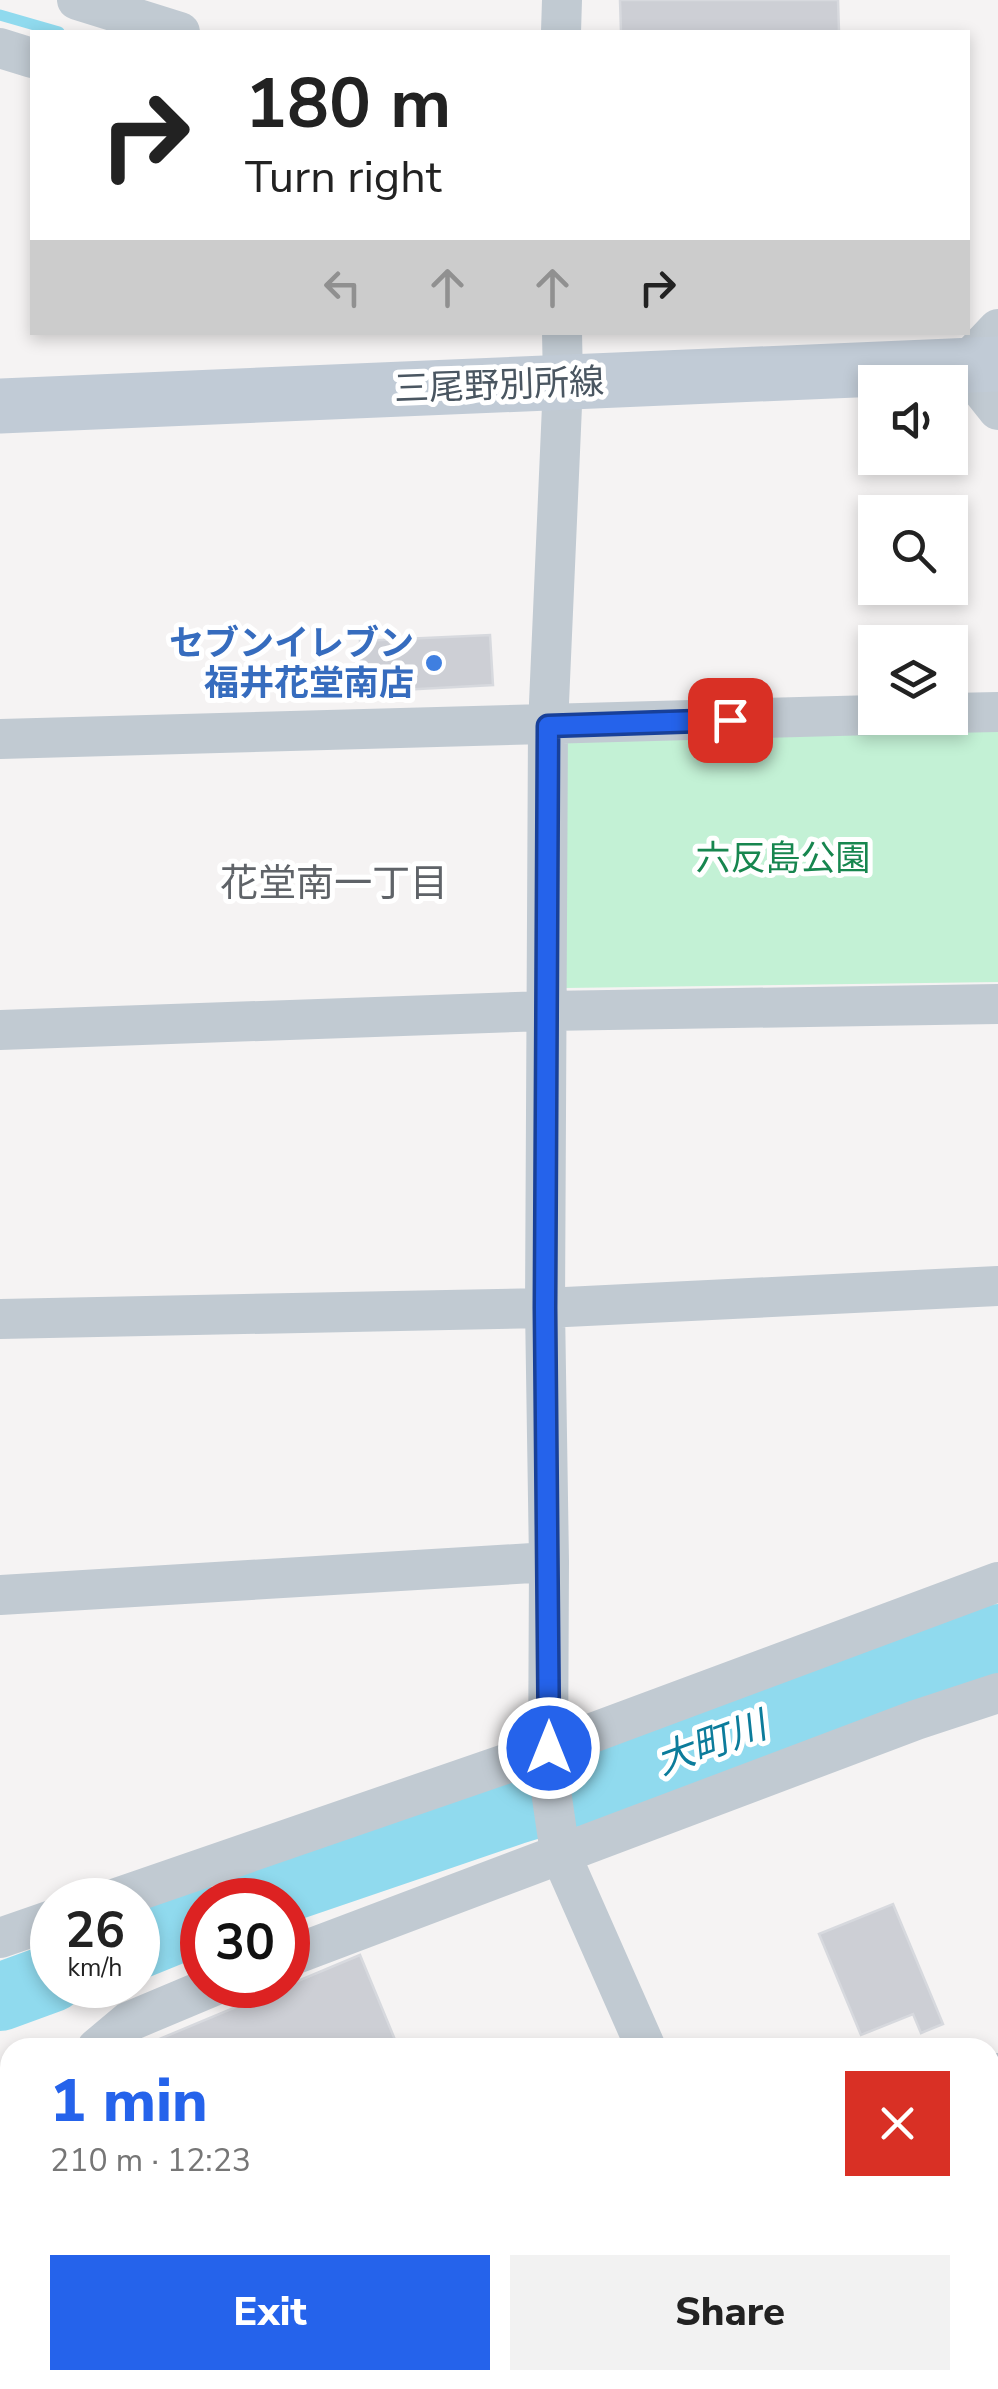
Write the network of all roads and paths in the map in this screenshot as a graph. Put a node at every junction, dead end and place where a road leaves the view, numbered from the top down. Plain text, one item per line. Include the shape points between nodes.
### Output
1 (77, 0) edge
2 (562, 0) edge
3 (174, 30) edge
4 (561, 30) edge
5 (0, 48) edge
6 (30, 57) edge
7 (986, 353) edge
8 (562, 358) edge
9 (0, 406) edge
10 (998, 410) edge
11 (998, 712) edge
12 (968, 713) edge
13 (858, 717) edge
14 (548, 726) junction
15 (0, 739) edge
16 (998, 1004) edge
17 (546, 1011) junction
18 (0, 1030) edge
19 (998, 1286) edge
20 (545, 1308) junction
21 (0, 1319) edge
22 (549, 1562) junction
23 (998, 1582) edge
24 (0, 1595) edge
25 (998, 1694) edge
26 (549, 1759) junction
27 (558, 1843) junction
28 (160, 1884) edge
29 (30, 1928) edge
30 (0, 1938) edge
31 (310, 1948) edge
32 (180, 2000) edge
33 (110, 2038) edge
34 (642, 2038) edge

1 - 3 street
2 - 4 street
5 - 6 street
7 - 8 main road, 三尾野別所線
7 - 10 street
8 - 9 main road, 三尾野別所線
8 - 14 street
11 - 12 street
13 - 14 street
14 - 15 street
14 - 17 street
16 - 17 street
17 - 18 street
17 - 20 street
19 - 20 street
20 - 21 street
20 - 22 street
22 - 24 street
22 - 26 street
23 - 26 street
25 - 27 street
26 - 27 street
26 - 28 street
27 - 31 street
27 - 34 street
29 - 30 street
32 - 33 street via 128,2022

